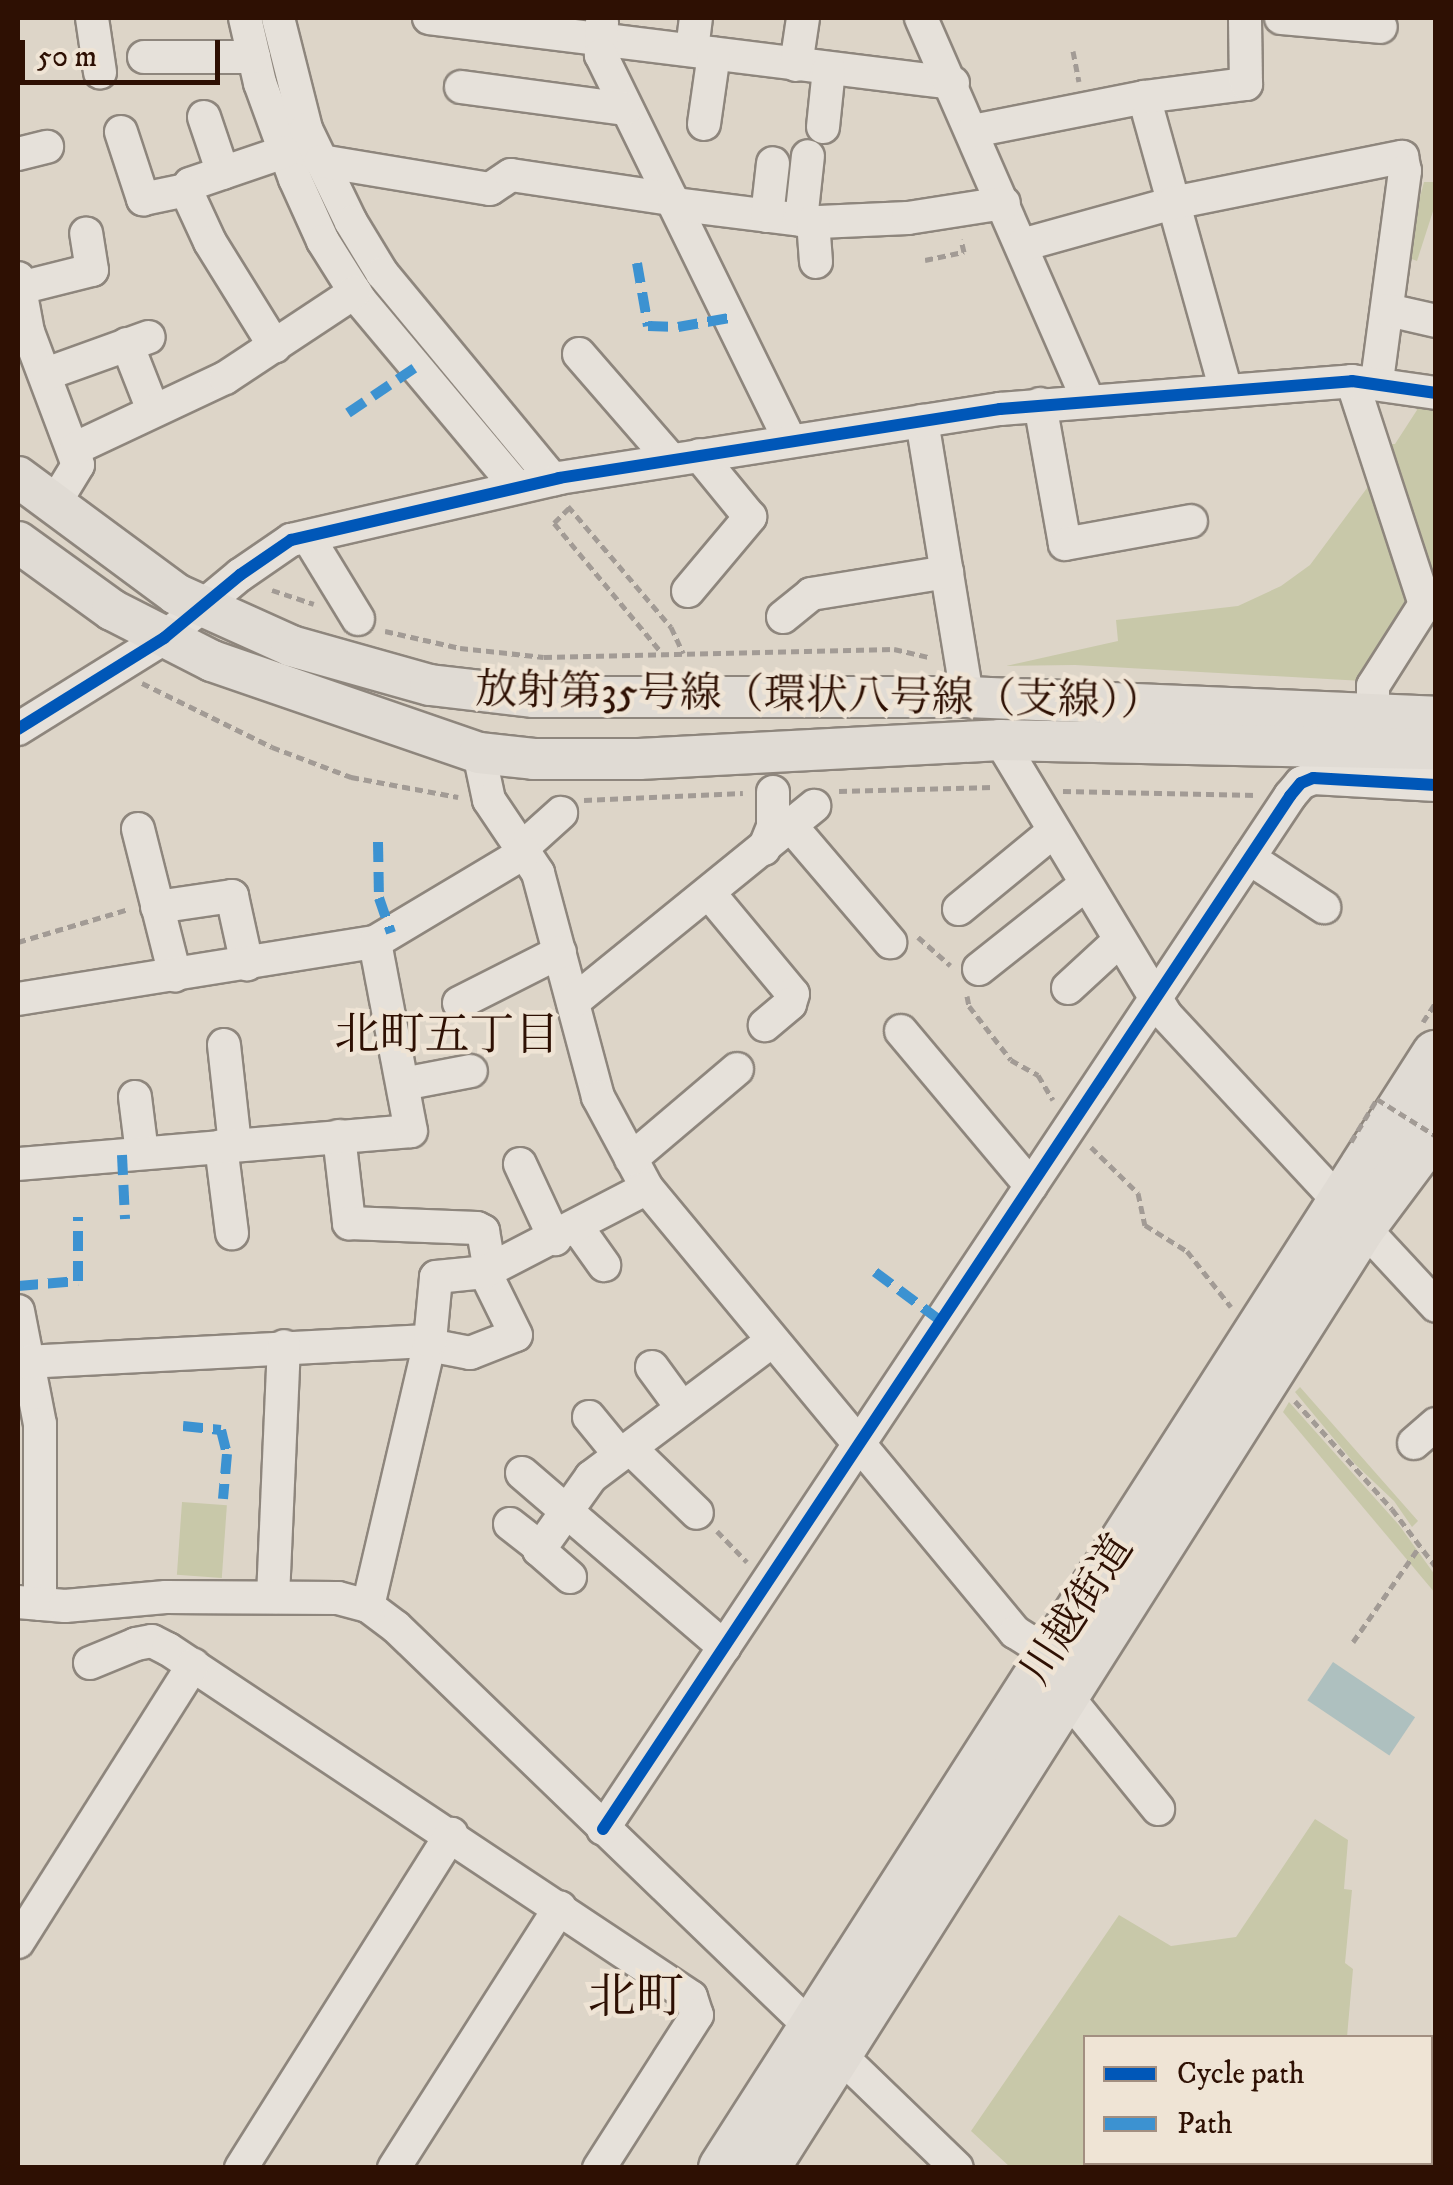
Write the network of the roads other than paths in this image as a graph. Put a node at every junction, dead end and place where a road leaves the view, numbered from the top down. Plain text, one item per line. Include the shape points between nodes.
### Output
1 (92, 18) edge
2 (245, 18) edge
3 (278, 18) edge
4 (429, 18) edge
5 (696, 18) edge
6 (803, 18) edge
7 (921, 18) edge
8 (1245, 18) edge
9 (1282, 18) edge
10 (1381, 27) dead end
11 (601, 28) edge
12 (703, 52) junction
13 (144, 56) dead end
14 (254, 58) junction
15 (812, 67) junction
16 (100, 72) dead end
17 (953, 83) junction
18 (461, 87) dead end
19 (1144, 97) junction
20 (626, 109) junction
21 (204, 117) dead end
22 (704, 124) dead end
23 (973, 130) junction
24 (121, 132) dead end
25 (284, 152) junction
26 (321, 160) junction
27 (773, 163) dead end
28 (223, 173) junction
29 (186, 190) junction
30 (673, 202) junction
31 (1004, 203) junction
32 (1173, 203) junction
33 (767, 216) junction
34 (807, 220) junction
35 (86, 233) dead end
36 (1022, 245) junction
37 (816, 262) dead end
38 (18, 283) edge
39 (355, 292) junction
40 (1388, 310) junction
41 (1436, 321) edge
42 (274, 346) junction
43 (580, 354) dead end
44 (46, 374) junction
45 (1365, 382) junction
46 (1226, 390) junction
47 (1436, 393) edge
48 (1088, 400) junction
49 (1040, 404) junction
50 (154, 410) junction
51 (922, 420) junction
52 (790, 441) junction
53 (76, 448) junction
54 (685, 458) junction
55 (18, 477) edge
56 (546, 489) junction
57 (53, 506) junction
58 (1190, 521) dead end
59 (308, 537) junction
60 (18, 542) edge
61 (947, 572) junction
62 (688, 592) dead end
63 (204, 608) junction
64 (783, 618) dead end
65 (358, 620) road end
66 (164, 638) junction
67 (967, 696) junction
68 (1373, 715) junction
69 (1436, 717) edge
70 (18, 729) edge
71 (1000, 740) junction
72 (1436, 749) edge
73 (480, 754) junction
74 (1436, 785) edge
75 (773, 792) dead end
76 (561, 813) dead end
77 (138, 829) dead end
78 (1054, 831) junction
79 (764, 850) junction
80 (522, 851) junction
81 (1249, 858) junction
82 (1085, 884) junction
83 (708, 893) junction
84 (157, 904) junction
85 (1324, 908) dead end
86 (959, 910) dead end
87 (898, 937) road end
88 (376, 942) junction
89 (1119, 942) junction
90 (560, 952) junction
91 (247, 964) junction
92 (965, 972) road end
93 (175, 975) junction
94 (1068, 988) dead end
95 (1156, 998) junction
96 (18, 999) edge
97 (459, 1002) dead end
98 (574, 1002) junction
99 (765, 1026) dead end
100 (900, 1031) dead end
101 (224, 1045) dead end
102 (1436, 1055) edge
103 (738, 1069) dead end
104 (471, 1070) dead end
105 (404, 1084) junction
106 (135, 1097) dead end
107 (1436, 1128) edge
108 (339, 1136) junction
109 (228, 1146) junction
110 (142, 1153) junction
111 (631, 1159) junction
112 (18, 1164) edge
113 (520, 1164) dead end
114 (1031, 1186) junction
115 (648, 1188) junction
116 (1351, 1213) junction
117 (232, 1233) dead end
118 (566, 1233) junction
119 (604, 1265) dead end
120 (487, 1270) junction
121 (1436, 1306) edge
122 (18, 1311) edge
123 (772, 1340) junction
124 (430, 1343) junction
125 (284, 1346) junction
126 (28, 1362) junction
127 (652, 1368) dead end
128 (27, 1406) edge
129 (682, 1408) junction
130 (589, 1416) dead end
131 (858, 1445) junction
132 (625, 1451) junction
133 (522, 1473) dead end
134 (566, 1512) junction
135 (698, 1513) road end
136 (510, 1524) dead end
137 (541, 1548) junction
138 (570, 1577) dead end
139 (273, 1597) junction
140 (29, 1603) edge
141 (368, 1606) junction
142 (724, 1646) junction
143 (90, 1662) dead end
144 (193, 1665) junction
145 (1058, 1674) junction
146 (1158, 1809) dead end
147 (603, 1829) junction
148 (451, 1834) junction
149 (560, 1907) junction
150 (18, 1942) edge
151 (824, 2040) junction
152 (242, 2168) edge
153 (394, 2168) edge
154 (599, 2168) edge
155 (723, 2168) edge
156 (765, 2168) edge
157 (957, 2168) edge

1 - 16 street
2 - 14 street
3 - 26 street via 306,129
4 - 11 street
5 - 12 street
6 - 15 street
7 - 17 street
8 - 19 street via 1246,84
9 - 10 street
11 - 12 street
11 - 20 street via 600,55
12 - 15 street
12 - 22 street
13 - 14 street
14 - 25 street
15 - 17 street
15 - 34 street via 816,142
17 - 23 street
18 - 20 street
19 - 23 street
19 - 32 street
20 - 30 street
21 - 28 street
23 - 31 street
24 - 29 street via 140,198
25 - 28 street
25 - 39 street
26 - 30 street via 490,189 511,175
26 - 56 street via 382,273
27 - 33 street
28 - 29 street
29 - 42 street
30 - 33 street via 721,196
30 - 52 street
31 - 34 street via 908,218
31 - 36 street
32 - 36 street
32 - 40 street via 1402,157
32 - 46 street
33 - 34 street
34 - 37 street
35 - 38 street via 92,270
36 - 48 street
38 - 44 street
39 - 42 street
39 - 56 street
40 - 41 street
40 - 45 street
42 - 50 street
43 - 54 street
44 - 50 street via 138,340
44 - 53 street
45 - 46 street
45 - 47 street
45 - 68 street via 1425,604 1373,686
46 - 48 street
48 - 49 street
49 - 51 street
49 - 58 street via 1065,544
50 - 53 street
51 - 52 street
51 - 61 street
52 - 54 street
53 - 57 street via 78,465
54 - 56 street
54 - 62 street via 750,517
55 - 57 main road, 放射第35号線（環状八号線（支線））
56 - 59 street
57 - 63 main road, 放射第35号線（環状八号線（支線））
59 - 63 street via 278,549
59 - 65 street
60 - 66 main road, 放射第35号線（環状八号線（支線）） via 112,610
61 - 64 street via 811,594
61 - 67 street
63 - 66 street
63 - 67 main road, 放射第35号線（環状八号線（支線）） via 358,668 488,694 721,700
66 - 70 street
66 - 73 main road, 放射第35号線（環状八号線（支線）） via 325,704
67 - 68 main road, 放射第35号線（環状八号線（支線））
68 - 69 main road, 放射第35号線（環状八号線（支線））
71 - 72 main road, 放射第35号線（環状八号線（支線））
71 - 73 main road, 放射第35号線（環状八号線（支線）） via 639,759
71 - 78 street
73 - 80 street via 489,800
74 - 81 street via 1313,778 1290,796
75 - 79 street via 774,827
76 - 80 street
77 - 84 street
78 - 82 street
78 - 86 street
79 - 83 street
79 - 87 street via 803,816
80 - 88 street
80 - 90 street via 538,873
81 - 85 street
81 - 95 street
82 - 89 street
82 - 92 street
83 - 98 street
83 - 99 street via 793,994
84 - 91 street via 232,896
84 - 93 street
88 - 91 street
88 - 105 street
89 - 94 street
89 - 95 street
90 - 97 street
90 - 98 street
91 - 93 street
93 - 96 street
95 - 114 street
95 - 116 street
98 - 111 street via 598,1096
100 - 114 street
101 - 109 street
102 - 116 highway, 川越街道
103 - 111 street
104 - 105 street
105 - 108 street via 411,1131
106 - 110 street
107 - 116 highway, 川越街道
108 - 109 street
108 - 120 street via 349,1223 480,1229
109 - 110 street
109 - 117 street
110 - 112 street
111 - 115 street
113 - 118 street
114 - 131 street
115 - 118 street
115 - 123 street
116 - 121 street
116 - 145 highway, 川越街道
118 - 119 street
118 - 120 street
120 - 124 street via 436,1278
120 - 124 street via 516,1335 470,1353
122 - 126 street
123 - 129 street
123 - 131 street
124 - 125 street
124 - 141 street
125 - 126 street
125 - 139 street
126 - 128 street
127 - 129 street
128 - 140 street via 40,1424
129 - 132 street
130 - 132 street
131 - 142 street
131 - 145 street via 1014,1632
132 - 134 street via 591,1476
132 - 135 street
133 - 134 street
134 - 137 street
134 - 142 street
136 - 137 street
137 - 138 street
139 - 140 street
139 - 141 street via 338,1598
141 - 147 street
142 - 147 street
143 - 144 street via 152,1641
144 - 148 street
144 - 150 street
145 - 146 street
145 - 151 highway, 川越街道
147 - 151 street
148 - 149 street
148 - 152 street
149 - 153 street
149 - 154 street via 698,2006
151 - 155 highway, 川越街道
151 - 156 highway, 川越街道
151 - 157 street

